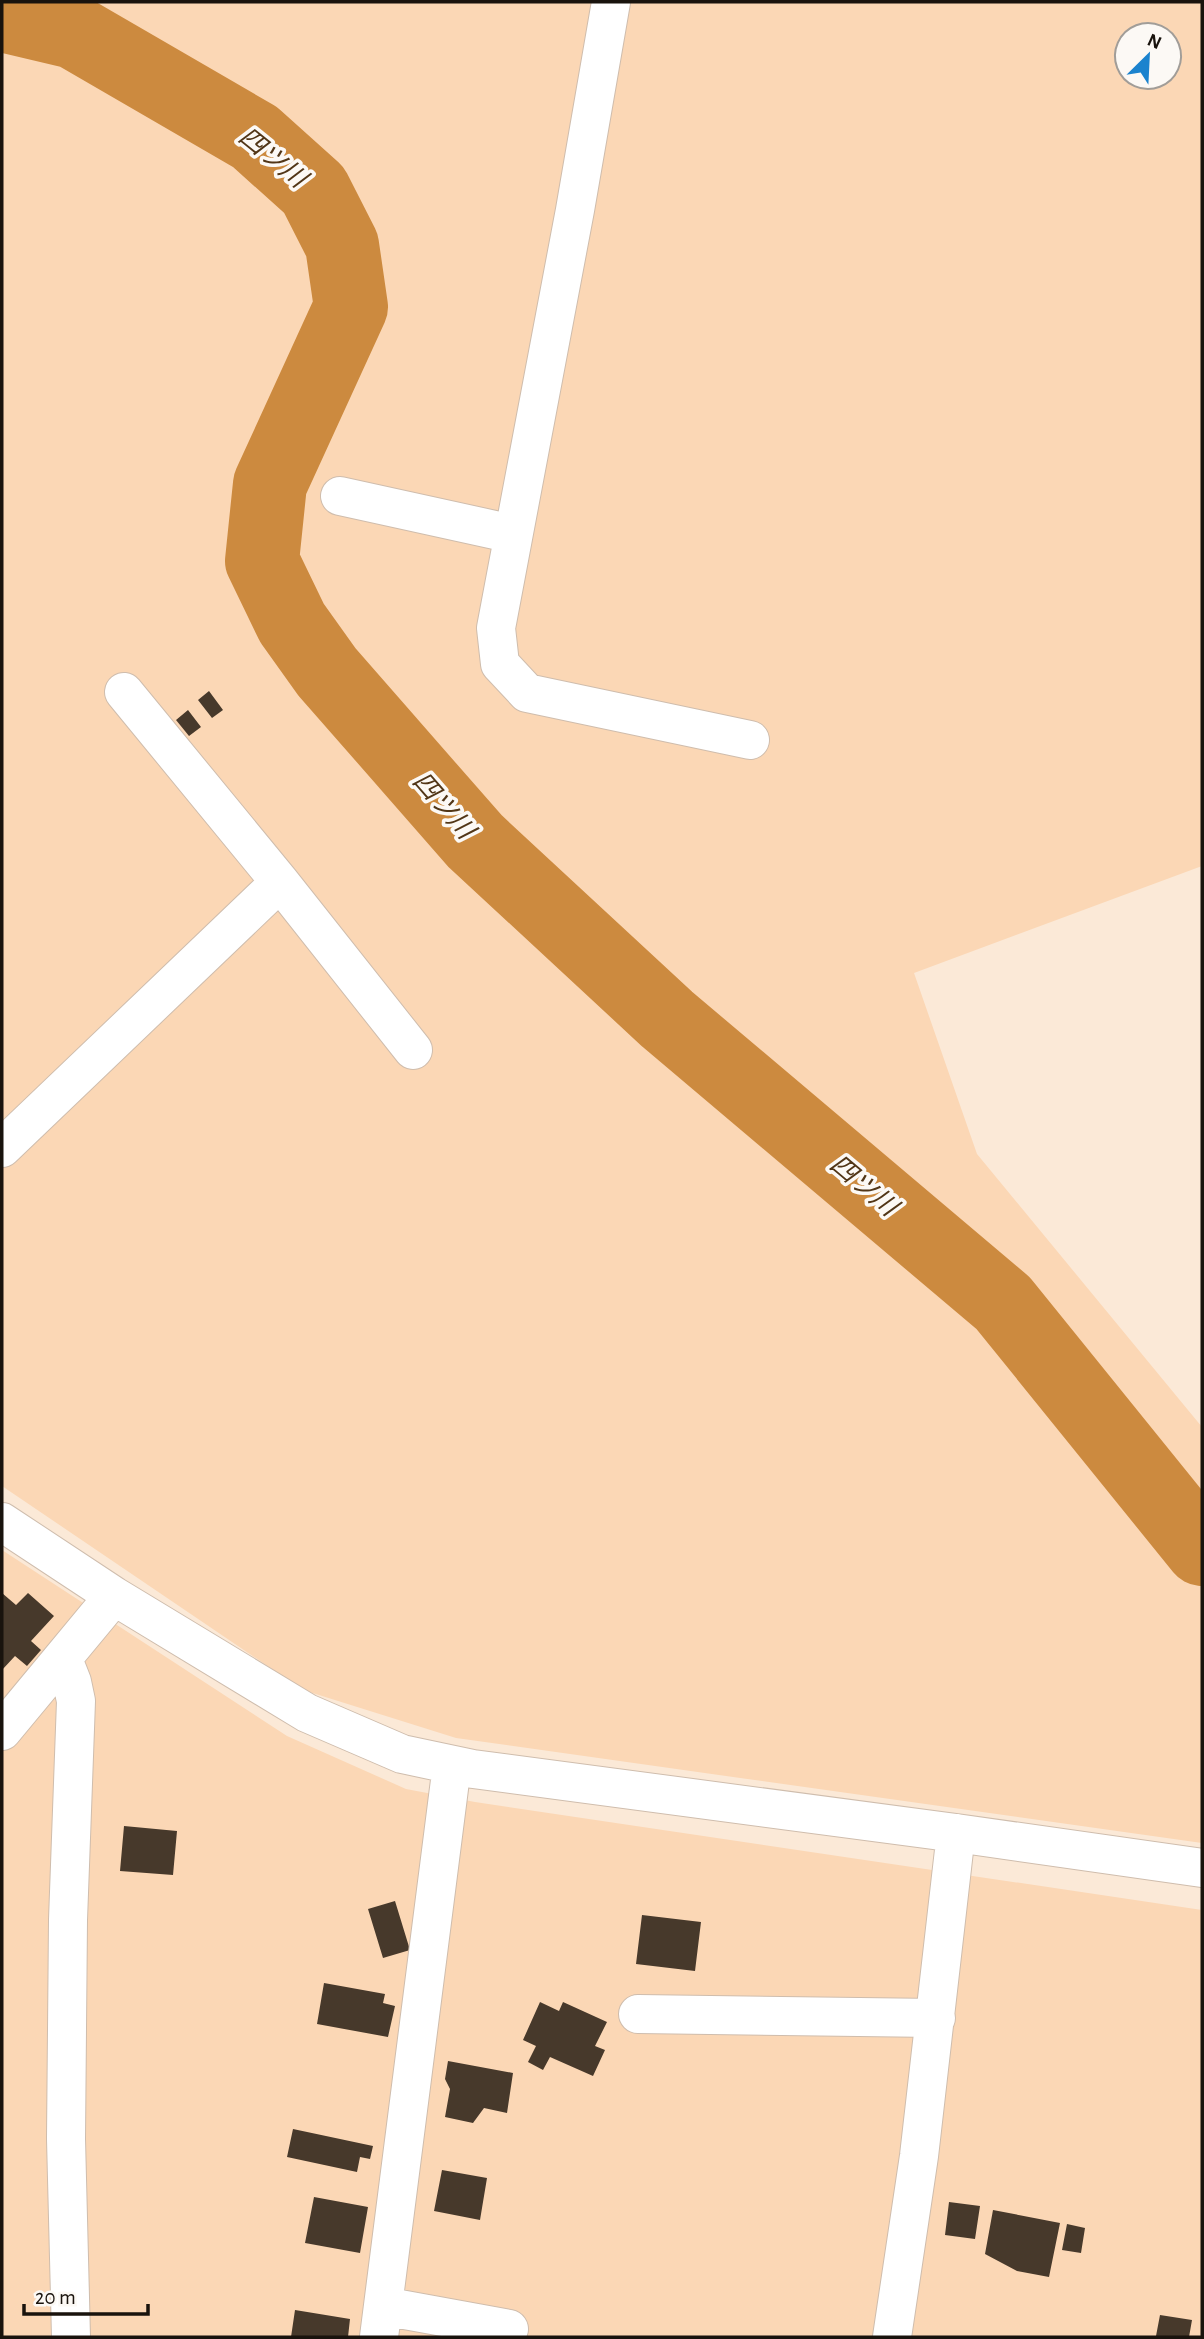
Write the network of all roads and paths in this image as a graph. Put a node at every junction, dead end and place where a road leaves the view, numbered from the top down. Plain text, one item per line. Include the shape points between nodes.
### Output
1 (611, 2) edge
2 (340, 496) dead end
3 (513, 534) junction
4 (124, 692) dead end
5 (750, 740) dead end
6 (280, 882) junction
7 (413, 1050) dead end
8 (2, 1148) edge
9 (2, 1522) edge
10 (114, 1596) junction
11 (63, 1659) junction
12 (2, 1731) edge
13 (452, 1765) junction
14 (956, 1833) junction
15 (1202, 1868) edge
16 (638, 2014) dead end
17 (936, 2018) junction
18 (381, 2322) edge
19 (509, 2329) dead end
20 (71, 2337) edge
21 (892, 2337) edge

1 - 3 street
2 - 3 street
3 - 5 street via 496,628 500,664 527,693
4 - 6 street
6 - 7 street
6 - 8 street
9 - 10 street
10 - 11 street
10 - 13 street via 307,1713 402,1754
11 - 12 street
11 - 20 street via 76,1701 66,2139
13 - 14 street
13 - 18 street
14 - 15 street
14 - 17 street
16 - 17 street
17 - 21 street
18 - 19 street

